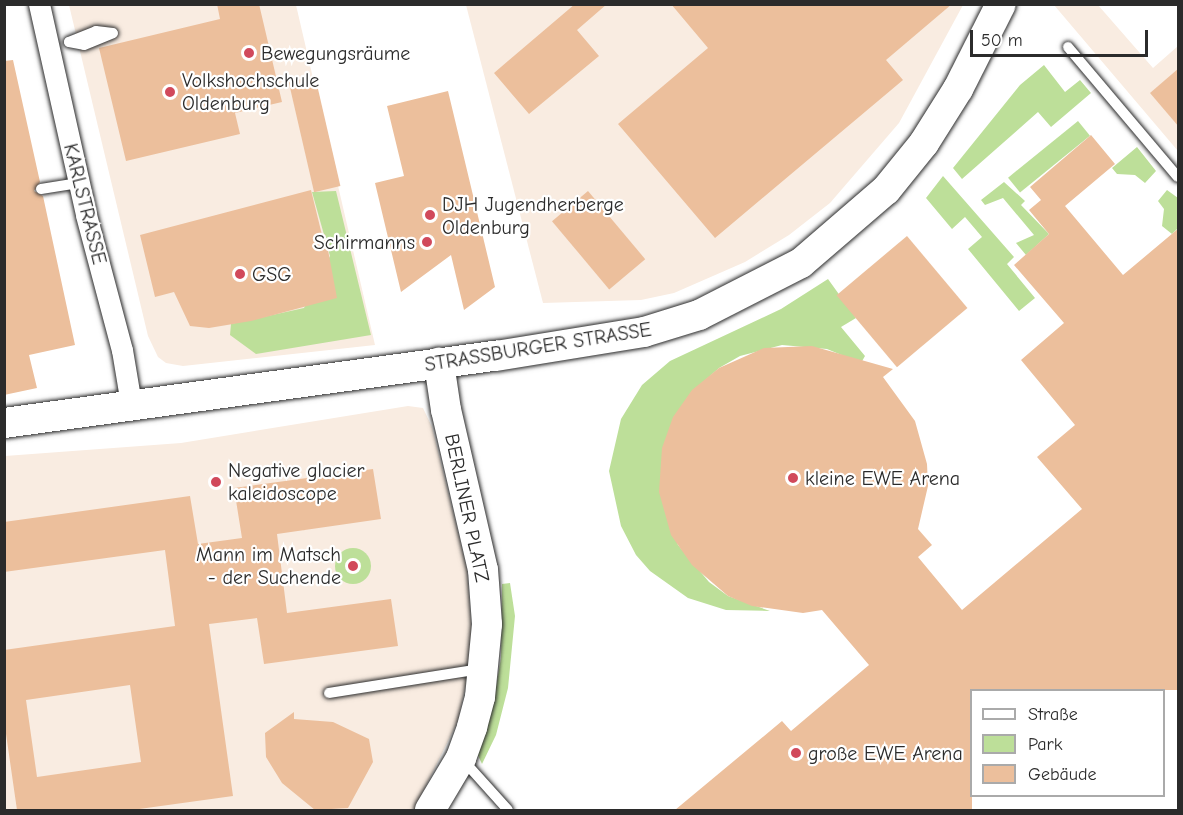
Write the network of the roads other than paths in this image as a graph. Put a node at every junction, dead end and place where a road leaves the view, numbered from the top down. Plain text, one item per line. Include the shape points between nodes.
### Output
1 (39, 4) edge
2 (1001, 4) edge
3 (1068, 47) dead end
4 (1179, 177) edge
5 (79, 183) junction
6 (41, 189) dead end
7 (439, 363) junction
8 (131, 404) junction
9 (4, 423) edge
10 (484, 668) junction
11 (329, 693) dead end
12 (460, 758) junction
13 (430, 810) edge
14 (508, 810) edge

1 - 5 street, KARLSTRASSE
2 - 7 street, STRASSBURGER STRASSE via 958,89 924,143 886,190 801,263 737,299 665,327
3 - 4 lane
5 - 6 lane
5 - 8 street, KARLSTRASSE via 122,351
7 - 8 street, STRASSBURGER STRASSE
7 - 10 street, BERLINER PLATZ via 483,570 487,624
8 - 9 street, STRASSBURGER STRASSE
10 - 11 lane
10 - 12 street, BERLINER PLATZ via 480,697
12 - 13 street, BERLINER PLATZ
12 - 14 lane

